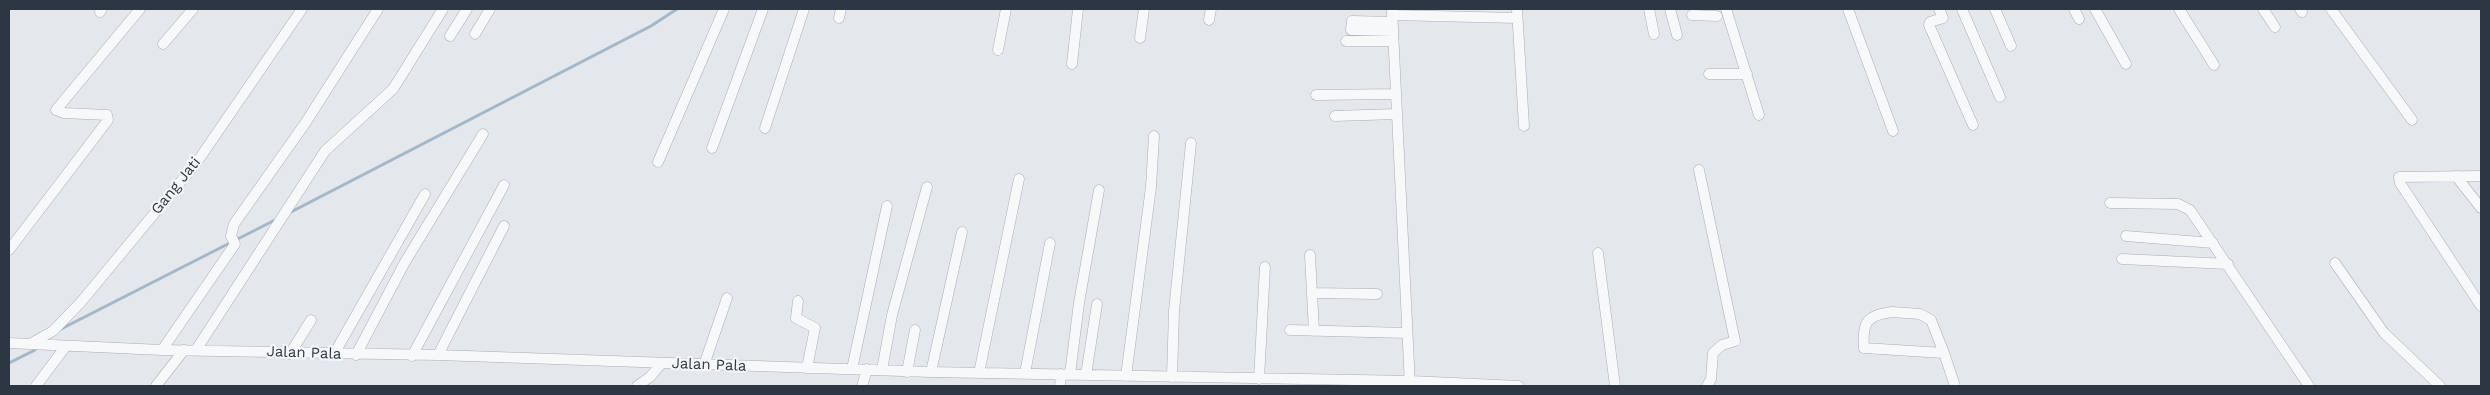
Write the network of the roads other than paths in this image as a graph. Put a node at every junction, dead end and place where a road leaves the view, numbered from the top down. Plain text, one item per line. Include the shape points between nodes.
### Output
1 (140, 9) edge
2 (193, 9) edge
3 (302, 9) edge
4 (378, 9) edge
5 (443, 9) edge
6 (467, 9) edge
7 (490, 9) edge
8 (724, 9) edge
9 (763, 9) edge
10 (804, 9) edge
11 (1006, 9) edge
12 (1078, 9) edge
13 (1144, 9) edge
14 (1211, 9) edge
15 (1648, 9) edge
16 (1670, 9) edge
17 (1726, 9) edge
18 (1848, 9) edge
19 (1939, 9) edge
20 (1962, 9) edge
21 (1995, 9) edge
22 (2074, 9) edge
23 (2095, 9) edge
24 (2179, 9) edge
25 (2263, 9) edge
26 (2331, 9) edge
27 (1692, 12) edge
28 (1517, 13) edge
29 (1717, 16) dead end
30 (2079, 19) dead end
31 (1209, 20) dead end
32 (1392, 24) edge
33 (1695, 26) dead end
34 (2275, 27) dead end
35 (475, 34) dead end
36 (1654, 34) dead end
37 (1677, 34) dead end
38 (450, 36) dead end
39 (1140, 38) dead end
40 (1346, 41) dead end
41 (163, 44) dead end
42 (2011, 46) dead end
43 (998, 50) dead end
44 (1072, 64) dead end
45 (2126, 64) dead end
46 (2214, 65) dead end
47 (1709, 74) dead end
48 (1747, 74) junction
49 (1396, 94) junction
50 (1316, 95) dead end
51 (2000, 96) dead end
52 (1396, 114) junction
53 (1760, 115) dead end
54 (1335, 116) dead end
55 (2412, 120) dead end
56 (1973, 125) dead end
57 (1524, 126) dead end
58 (766, 128) dead end
59 (1893, 131) dead end
60 (483, 134) dead end
61 (1154, 136) dead end
62 (1191, 143) dead end
63 (712, 148) dead end
64 (658, 162) dead end
65 (1699, 170) dead end
66 (2456, 176) junction
67 (2481, 176) edge
68 (1019, 179) dead end
69 (504, 185) dead end
70 (927, 187) dead end
71 (1099, 190) dead end
72 (425, 194) dead end
73 (2110, 203) dead end
74 (887, 206) dead end
75 (2481, 208) edge
76 (504, 226) dead end
77 (962, 232) dead end
78 (2126, 236) dead end
79 (2213, 242) junction
80 (1050, 243) dead end
81 (9, 250) edge
82 (1598, 253) dead end
83 (1310, 255) dead end
84 (2122, 259) dead end
85 (2335, 263) dead end
86 (2228, 264) junction
87 (1265, 267) dead end
88 (1312, 293) junction
89 (1377, 294) dead end
90 (727, 298) dead end
91 (798, 301) dead end
92 (1097, 304) dead end
93 (2481, 306) edge
94 (311, 320) dead end
95 (915, 330) dead end
96 (1290, 330) dead end
97 (1314, 331) junction
98 (1407, 333) junction
99 (9, 343) edge
100 (30, 344) junction
101 (66, 346) junction
102 (162, 350) junction
103 (184, 350) junction
104 (196, 350) junction
105 (1944, 353) junction
106 (290, 354) junction
107 (334, 354) junction
108 (356, 355) junction
109 (412, 356) junction
110 (438, 356) junction
111 (662, 363) junction
112 (704, 365) junction
113 (807, 368) junction
114 (852, 369) junction
115 (867, 370) junction
116 (882, 370) junction
117 (907, 372) junction
118 (931, 372) junction
119 (979, 373) junction
120 (1025, 373) junction
121 (1066, 374) junction
122 (1086, 375) junction
123 (1126, 376) junction
124 (1172, 377) junction
125 (1258, 379) junction
126 (1138, 382) edge
127 (1326, 383) edge
128 (1410, 384) edge
129 (36, 386) edge
130 (156, 386) edge
131 (637, 386) edge
132 (862, 386) edge
133 (1060, 386) edge
134 (1519, 386) edge
135 (1615, 386) edge
136 (1707, 386) edge
137 (1955, 386) edge
138 (2309, 386) edge
139 (2440, 386) edge

1 - 81 street via 56,110 107,115 108,120
2 - 41 street
3 - 100 street, Gang Jati via 202,156 81,302 53,331
4 - 102 street via 306,122 234,224 233,240
5 - 104 street via 393,90 325,152
6 - 38 street
7 - 35 street
8 - 64 street
9 - 63 street
10 - 58 street
11 - 43 street
12 - 44 street
13 - 39 street
14 - 31 street
15 - 36 street
16 - 37 street
17 - 48 street
18 - 59 street
19 - 56 street via 1943,18 1929,25
20 - 51 street
21 - 42 street
22 - 30 street
23 - 45 street
24 - 46 street
25 - 34 street
26 - 55 street
27 - 29 street
27 - 33 street
28 - 32 street
28 - 57 street
32 - 40 street
32 - 49 street
47 - 48 street
48 - 53 street
49 - 50 street
49 - 52 street
52 - 54 street
52 - 98 street
60 - 108 street via 405,262
61 - 123 street via 1151,187
62 - 124 street via 1174,312
65 - 136 street via 1735,341 1722,345 1713,353 1712,379
66 - 67 street
66 - 75 street
66 - 93 street via 2399,177
68 - 119 street
69 - 109 street
70 - 116 street via 892,315
71 - 121 street
72 - 107 street
73 - 79 street via 2187,206
74 - 114 street
76 - 110 street
77 - 118 street
78 - 79 street
79 - 86 street
80 - 120 street
82 - 135 street
83 - 88 street
84 - 86 street
85 - 139 street via 2366,312
86 - 138 street
87 - 125 street
88 - 89 street
88 - 97 street
90 - 112 street
91 - 113 street via 796,318 815,328
92 - 122 street
94 - 106 street
95 - 117 street
96 - 97 street
97 - 98 street
98 - 128 street
99 - 100 street, Jalan Pala
100 - 101 street, Jalan Pala
101 - 102 street, Jalan Pala
101 - 129 street
102 - 103 street, Jalan Pala
103 - 104 street, Jalan Pala
103 - 130 street
104 - 106 street, Jalan Pala
105 - 105 street via 1932,322 1924,315 1878,314 1869,318 1865,327 1864,348
105 - 137 street
106 - 107 street, Jalan Pala
107 - 108 street, Jalan Pala
108 - 109 street, Jalan Pala
109 - 110 street, Jalan Pala
110 - 111 street, Jalan Pala
111 - 112 street, Jalan Pala
111 - 131 street
112 - 113 street, Jalan Pala
113 - 114 street, Jalan Pala
114 - 115 street, Jalan Pala
115 - 116 street, Jalan Pala
115 - 132 street
116 - 117 street, Jalan Pala
117 - 118 street, Jalan Pala
118 - 119 street, Jalan Pala
119 - 120 street, Jalan Pala
120 - 121 street, Jalan Pala
121 - 122 street, Jalan Pala
121 - 133 street
122 - 123 street, Jalan Pala
123 - 126 street, Jalan Pala
124 - 125 street, Jalan Pala
124 - 126 street, Jalan Pala
125 - 127 street, Jalan Pala
127 - 128 street, Jalan Pala
128 - 134 street, Jalan Pala

